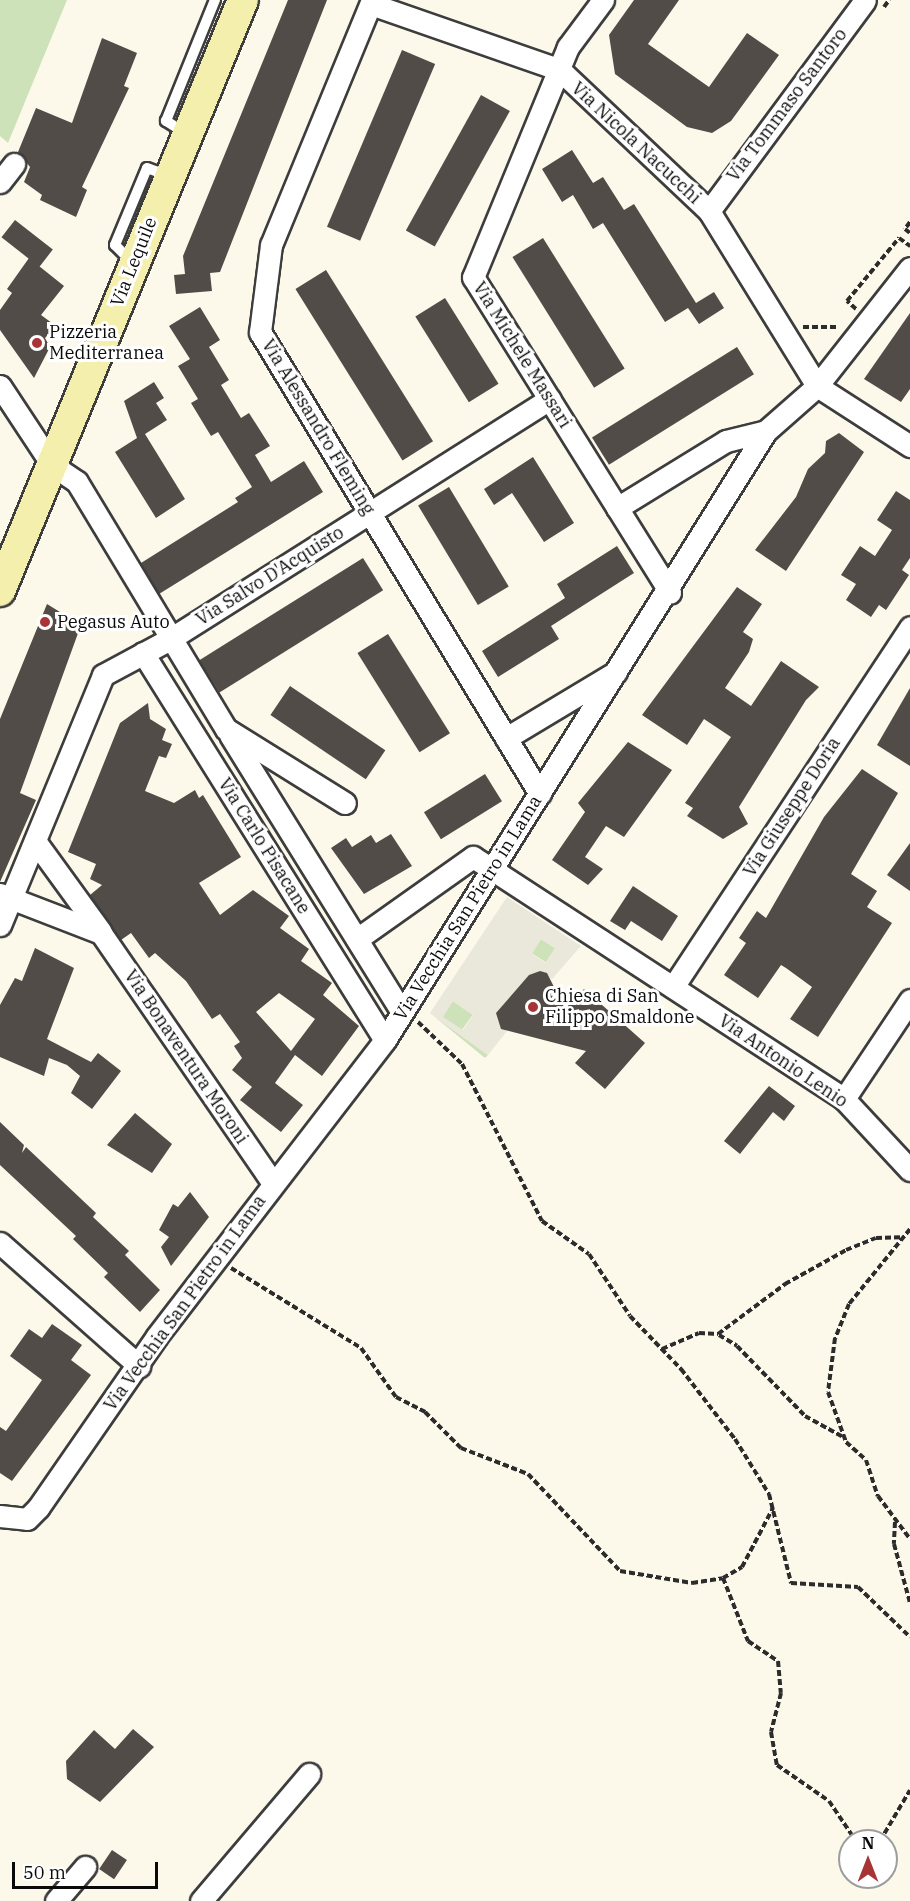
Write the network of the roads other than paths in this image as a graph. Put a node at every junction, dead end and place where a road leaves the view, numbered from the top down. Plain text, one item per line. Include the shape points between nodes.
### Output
1 (215, 0) edge
2 (243, 0) edge
3 (603, 0) edge
4 (865, 0) edge
5 (372, 2) edge
6 (560, 70) junction
7 (188, 134) junction
8 (14, 164) dead end
9 (0, 182) edge
10 (709, 211) junction
11 (910, 268) edge
12 (0, 386) edge
13 (817, 386) junction
14 (549, 399) junction
15 (766, 431) junction
16 (910, 446) edge
17 (52, 465) junction
18 (617, 508) junction
19 (370, 513) junction
20 (0, 591) edge
21 (670, 592) junction
22 (910, 627) edge
23 (170, 639) junction
24 (143, 653) junction
25 (620, 670) junction
26 (226, 729) junction
27 (506, 738) junction
28 (540, 794) junction
29 (345, 803) dead end
30 (34, 841) junction
31 (494, 866) junction
32 (6, 896) edge
33 (0, 925) edge
34 (101, 933) junction
35 (357, 939) junction
36 (673, 987) junction
37 (910, 1000) edge
38 (402, 1011) junction
39 (384, 1040) junction
40 (844, 1099) junction
41 (910, 1170) edge
42 (272, 1182) junction
43 (0, 1243) edge
44 (139, 1366) junction
45 (0, 1516) edge
46 (309, 1774) dead end
47 (85, 1867) dead end
48 (56, 1901) edge
49 (201, 1901) edge

1 - 7 lane via 166,121
2 - 7 main road, Via Lequile
3 - 6 street via 568,47
4 - 10 street, Via Tommaso Santoro
5 - 6 street, Via Nicola Nacucchi
5 - 19 street, Via Alessandro Fleming via 271,245 260,332
6 - 10 street, Via Nicola Nacucchi
6 - 14 street, Via Michele Massari via 473,277
7 - 17 main road, Via Lequile
8 - 9 street
10 - 13 street, Via Nicola Nacucchi
11 - 13 street, Via Vecchia San Pietro in Lama
12 - 17 street
13 - 15 street, Via Vecchia San Pietro in Lama
13 - 16 street
14 - 18 street, Via Michele Massari
14 - 19 street, Via Salvo D'Acquisto
15 - 18 street via 726,441
15 - 21 street, Via Vecchia San Pietro in Lama
17 - 20 main road, Via Lequile
17 - 23 street, Via Carlo Pisacane via 77,482
18 - 21 street, Via Michele Massari
19 - 23 street, Via Salvo D'Acquisto
19 - 27 street, Via Alessandro Fleming
21 - 25 street, Via Vecchia San Pietro in Lama
22 - 36 street, Via Giuseppe Doria
23 - 24 street, Via Salvo D'Acquisto
23 - 26 street, Via Carlo Pisacane
24 - 30 street, Via Salvo D'Acquisto via 103,675
24 - 39 street, Via Carlo Pisacane
25 - 27 street
25 - 28 street, Via Vecchia San Pietro in Lama
26 - 29 street, Via Carlo Pisacane
26 - 35 street, Via Carlo Pisacane
27 - 28 street, Via Alessandro Fleming
28 - 31 street, Via Vecchia San Pietro in Lama
30 - 32 street, Via Salvo D'Acquisto
30 - 34 street, Via Bonaventura Moroni
31 - 35 street via 473,857
31 - 36 street, Via Antonio Lenio
31 - 38 street, Via Vecchia San Pietro in Lama
32 - 33 street, Via Salvo D'Acquisto
32 - 34 street
34 - 42 street, Via Bonaventura Moroni
35 - 38 street, Via Carlo Pisacane
36 - 40 street, Via Antonio Lenio
37 - 40 street
38 - 39 street, Via Vecchia San Pietro in Lama
39 - 42 street, Via Vecchia San Pietro in Lama
40 - 41 street, Via Antonio Lenio
42 - 44 street, Via Vecchia San Pietro in Lama
43 - 44 street
44 - 45 street, Via Vecchia San Pietro in Lama via 39,1508 27,1519
46 - 49 street
47 - 48 street

